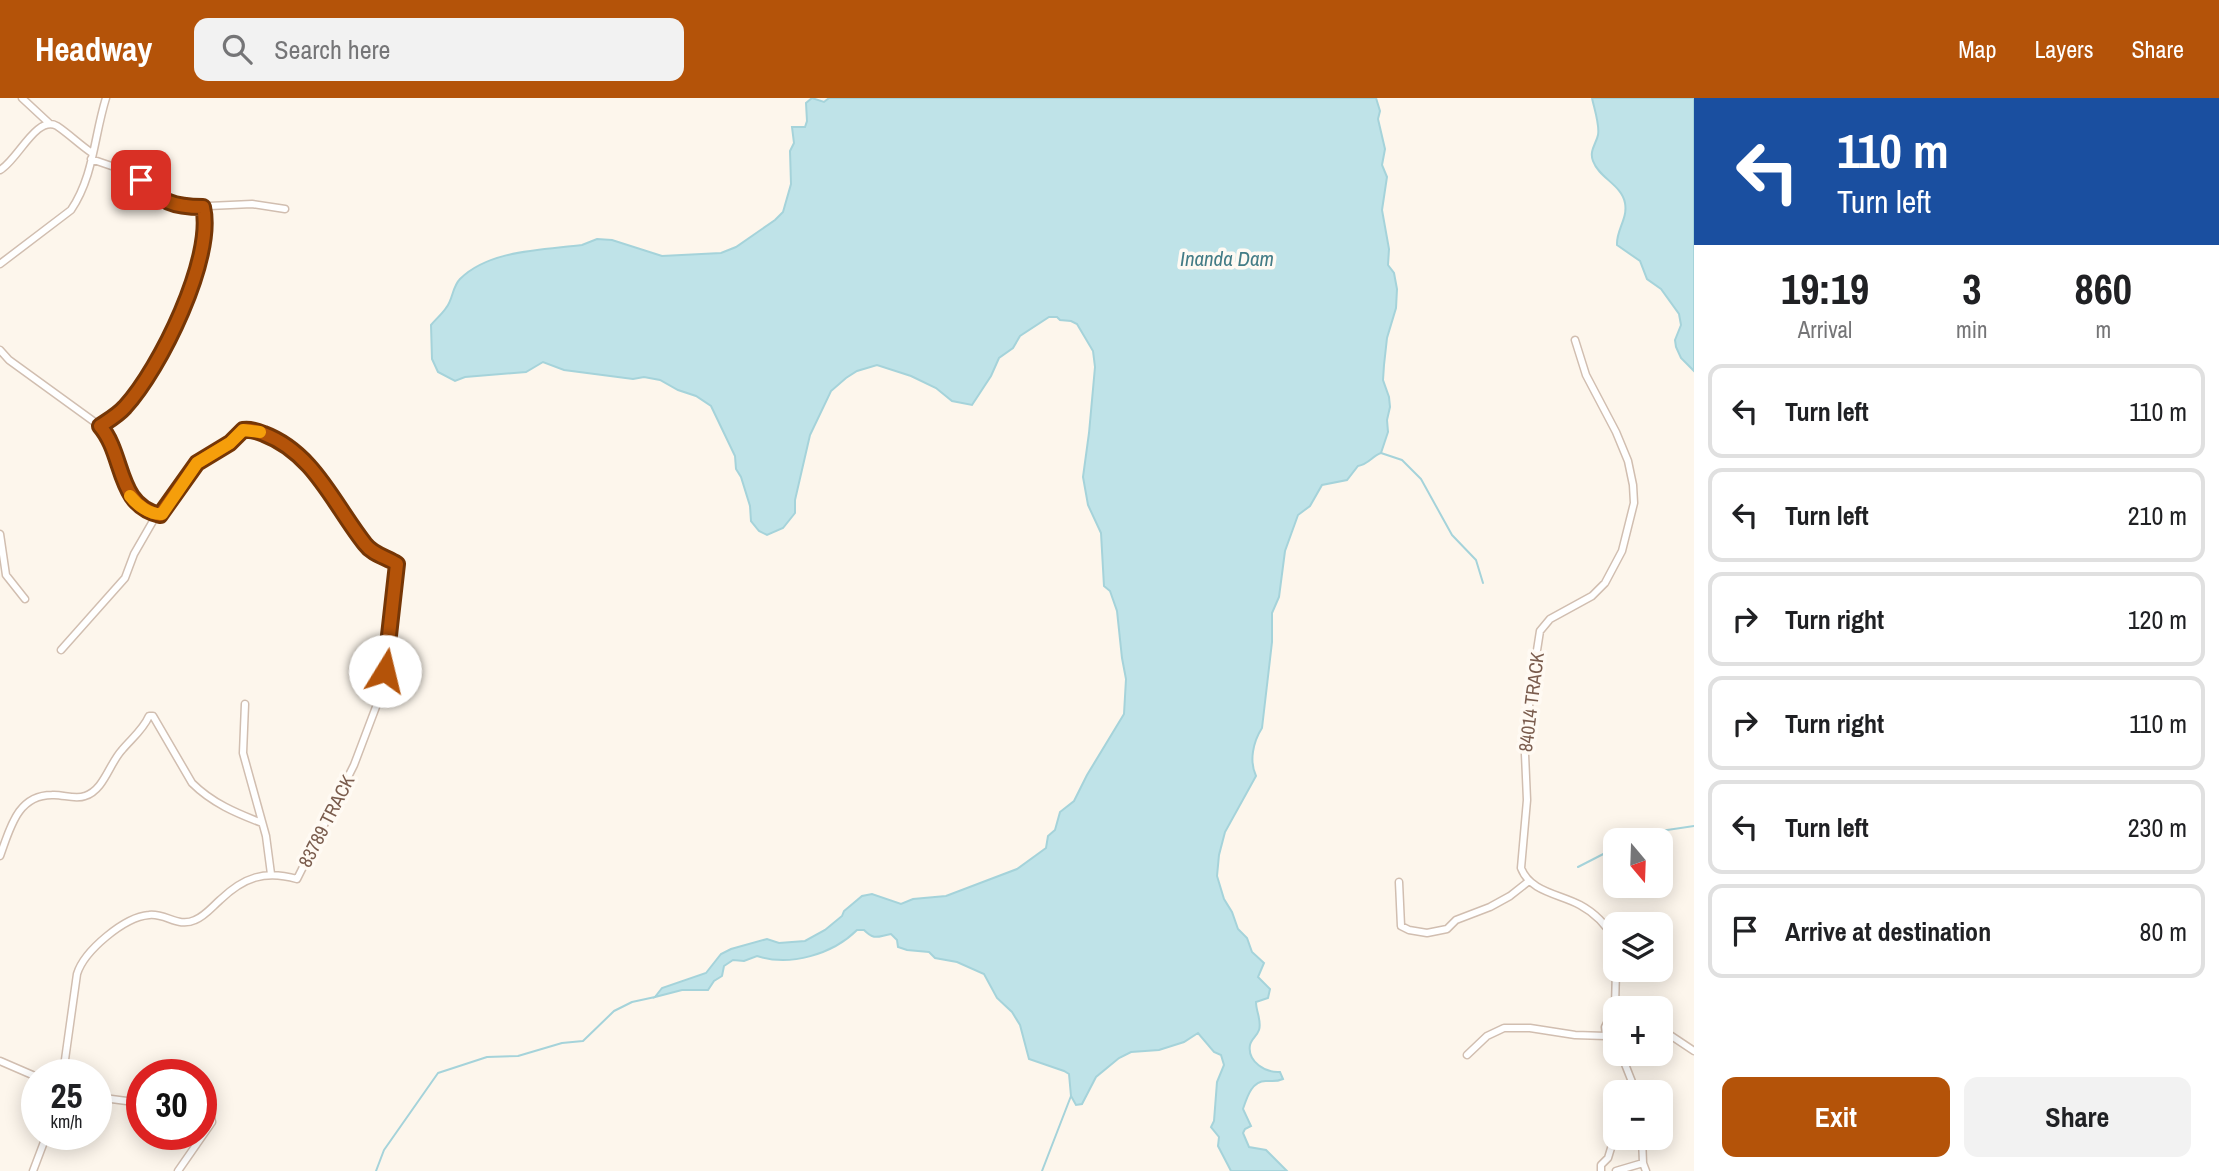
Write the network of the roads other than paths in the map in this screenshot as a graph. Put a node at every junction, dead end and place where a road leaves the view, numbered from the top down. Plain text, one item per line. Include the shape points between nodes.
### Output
1 (22, 98) edge
2 (106, 98) edge
3 (50, 124) junction
4 (92, 156) junction
5 (0, 170) edge
6 (203, 207) junction
7 (285, 209) dead end
8 (0, 264) edge
9 (1575, 340) dead end
10 (0, 350) edge
11 (100, 426) junction
12 (155, 514) junction
13 (0, 534) edge
14 (25, 599) dead end
15 (61, 650) dead end
16 (246, 704) dead end
17 (262, 822) junction
18 (0, 856) edge
19 (271, 874) junction
20 (1529, 881) junction
21 (1399, 882) dead end
22 (1603, 924) edge
23 (1603, 1037) edge
24 (1673, 1037) edge
25 (1694, 1051) edge
26 (1467, 1055) dead end
27 (65, 1059) edge
28 (0, 1061) edge
29 (21, 1070) edge
30 (41, 1150) edge
31 (193, 1150) edge
32 (1610, 1150) edge
33 (1642, 1150) edge
34 (1643, 1163) junction
35 (33, 1171) edge
36 (178, 1171) edge
37 (1601, 1171) edge
38 (1616, 1171) edge
39 (1646, 1171) edge

1 - 3 street
2 - 4 street
3 - 4 street
3 - 5 street via 36,130
4 - 6 street via 132,173 168,204
4 - 8 street via 85,186 71,210
6 - 7 street via 252,204
6 - 11 street via 203,250 181,316 138,391
9 - 20 street, 84014 TRACK via 1586,375 1628,461 1634,503 1622,551 1605,583 1592,596 1550,619 1540,631 1524,763 1527,800 1521,868
10 - 11 street
11 - 12 street via 132,498
12 - 15 street via 125,578
12 - 19 street, 83789 TRACK via 164,513 202,459 227,446 243,430 254,430 286,443 299,455 337,500 364,543 396,563 382,691 355,765 297,879
13 - 14 street via 6,575
16 - 17 street via 243,753
17 - 18 street via 211,800 200,790 161,726 149,716 105,778 87,795 41,796 24,805
17 - 19 street
19 - 27 street, 83789 TRACK via 244,880 193,921 146,915 96,945 77,974
20 - 21 street via 1490,908 1456,920 1447,929 1427,933 1401,926
20 - 22 street via 1581,906
23 - 26 street via 1504,1028 1487,1036
24 - 25 street
28 - 29 street
30 - 35 street
31 - 36 street
32 - 37 street
33 - 34 street
34 - 38 street
34 - 39 street

